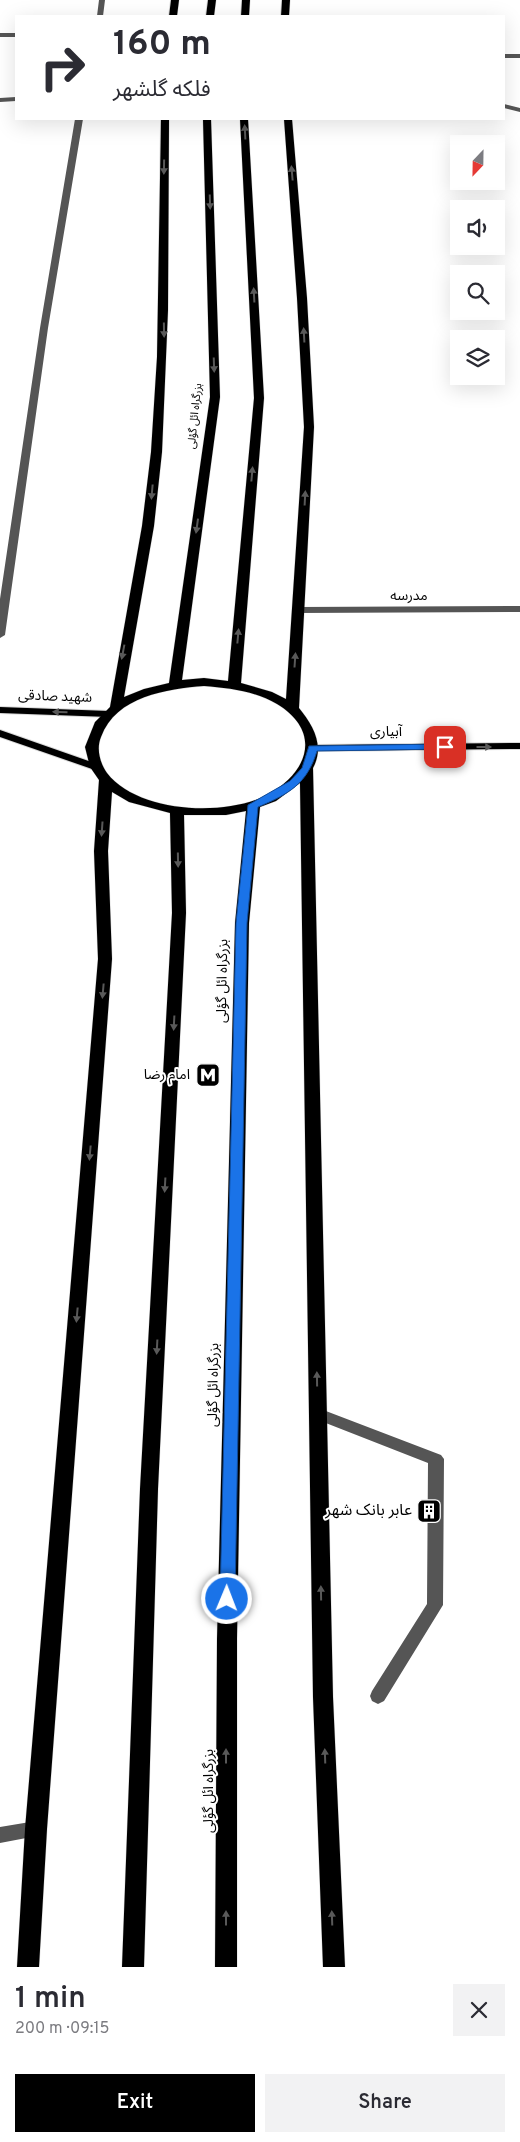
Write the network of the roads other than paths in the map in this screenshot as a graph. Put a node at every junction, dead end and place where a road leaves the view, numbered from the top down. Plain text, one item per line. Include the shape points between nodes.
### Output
1 (102, 0) edge
2 (175, 0) edge
3 (212, 0) edge
4 (246, 0) edge
5 (286, 0) edge
6 (100, 15) edge
7 (173, 15) edge
8 (210, 15) edge
9 (245, 15) edge
10 (286, 15) edge
11 (0, 34) edge
12 (15, 35) edge
13 (505, 56) edge
14 (520, 56) edge
15 (0, 100) edge
16 (15, 100) edge
17 (505, 106) edge
18 (520, 110) edge
19 (79, 120) edge
20 (165, 120) edge
21 (207, 120) edge
22 (244, 120) edge
23 (288, 120) edge
24 (298, 610) junction
25 (520, 610) edge
26 (0, 635) edge
27 (174, 685) junction
28 (234, 685) junction
29 (292, 709) junction
30 (0, 710) edge
31 (112, 711) junction
32 (0, 733) edge
33 (520, 746) edge
34 (313, 748) junction
35 (307, 769) junction
36 (101, 773) junction
37 (253, 805) junction
38 (177, 812) junction
39 (318, 1414) junction
40 (378, 1696) dead end
41 (36, 1829) junction
42 (0, 1835) edge
43 (28, 1967) edge
44 (134, 1967) edge
45 (226, 1967) edge
46 (334, 1967) edge

1 - 6 street
2 - 7 highway
3 - 8 highway
4 - 9 highway
5 - 10 highway
11 - 12 street
13 - 14 street
15 - 16 street
17 - 18 street
19 - 26 street via 44,328
20 -> 31 highway via 164,351 153,480
21 -> 27 highway, بزرگراه ائل گؤلی via 215,397
28 -> 22 highway via 259,398
24 -> 23 highway via 309,427
24 - 25 street, مدرسه
29 -> 24 highway
27 - 28 highway via 204,682
27 - 31 highway via 153,690
28 - 29 highway via 266,694
29 - 34 highway via 308,727
31 -> 30 main road, شهید صادقی
31 - 36 highway via 96,730 92,749
32 - 36 main road
34 -> 33 main road, آبیاری
34 - 35 highway
35 - 37 highway via 276,796
39 -> 35 highway
36 - 38 highway via 132,798
36 -> 41 highway via 105,959
37 - 38 highway via 216,812
45 -> 37 highway, بزرگراه ائل گؤلی via 226,1639 241,943
38 -> 44 highway via 180,913 149,1489
39 - 40 street via 436,1459 435,1605
46 -> 39 highway via 322,1697
41 - 42 street
41 - 43 highway

